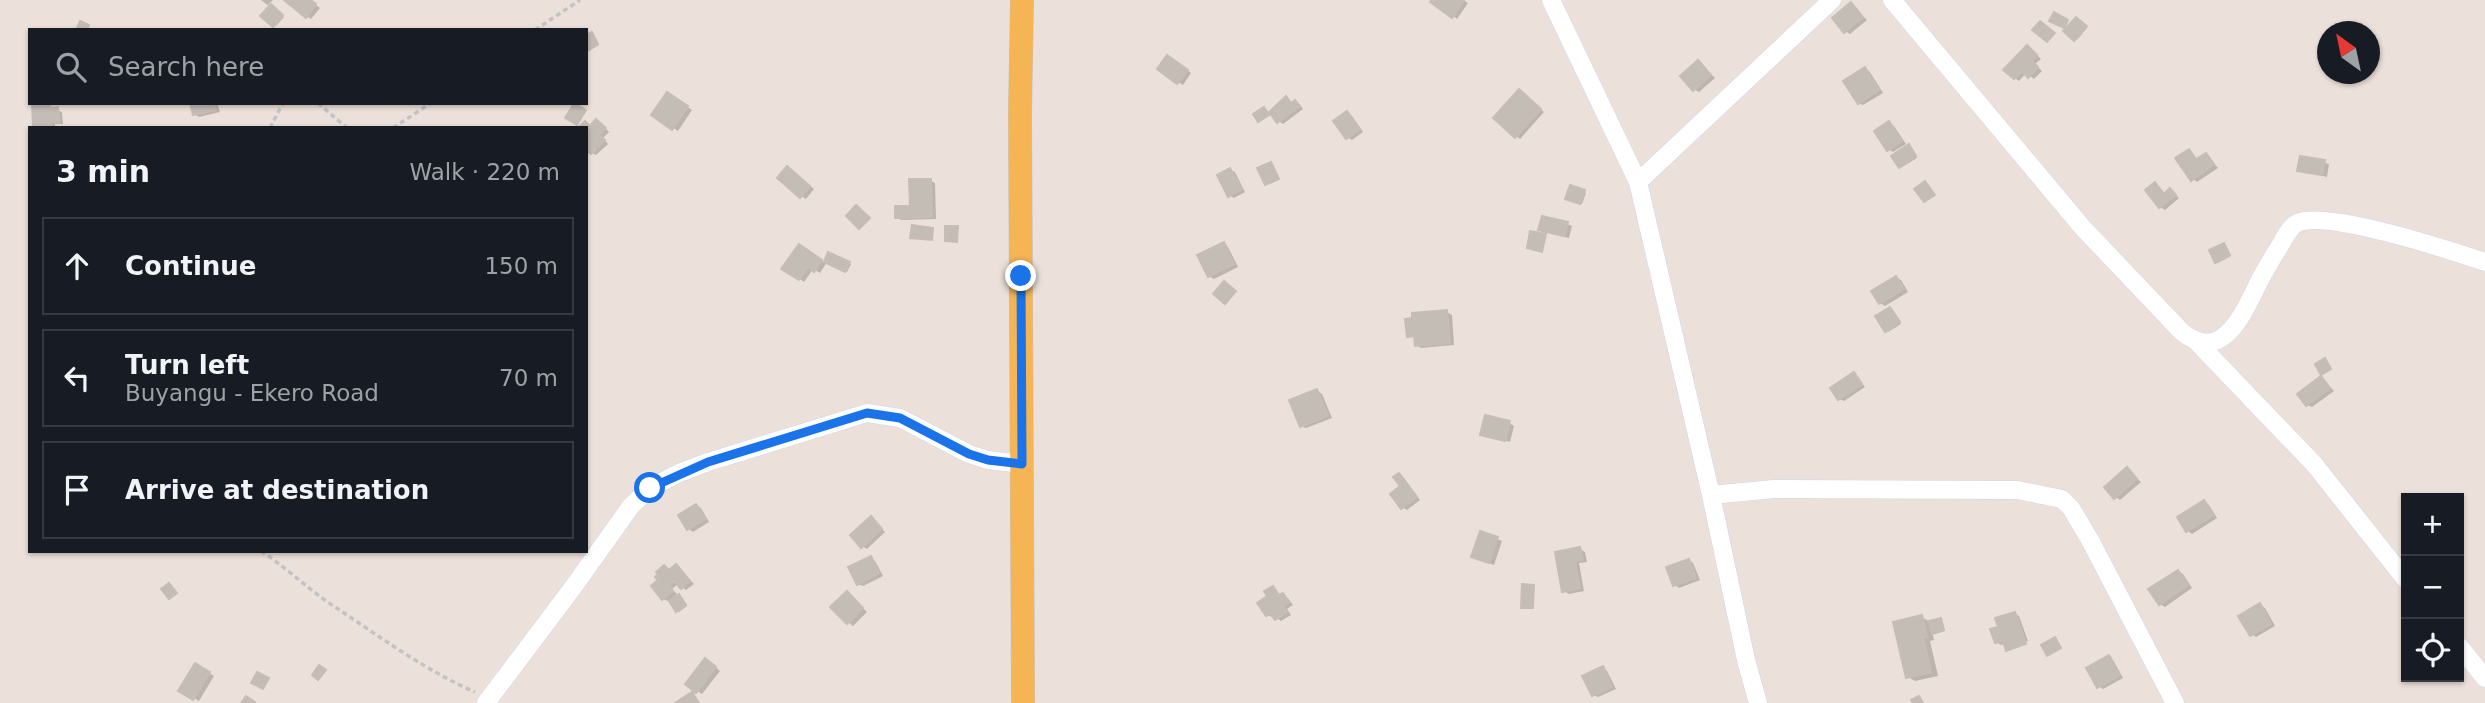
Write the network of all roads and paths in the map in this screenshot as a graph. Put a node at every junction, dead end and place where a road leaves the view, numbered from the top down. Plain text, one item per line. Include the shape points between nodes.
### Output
1 (580, 0) edge
2 (1022, 0) edge
3 (1551, 0) edge
4 (1832, 0) edge
5 (1892, 0) edge
6 (539, 28) edge
7 (282, 105) edge
8 (320, 105) edge
9 (428, 105) edge
10 (271, 126) edge
11 (344, 126) edge
12 (396, 126) edge
13 (1638, 182) junction
14 (2485, 262) edge
15 (2197, 342) junction
16 (1022, 464) junction
17 (1711, 495) junction
18 (264, 553) edge
19 (2401, 574) edge
20 (2464, 652) edge
21 (2485, 677) edge
22 (488, 701) edge
23 (1023, 703) edge
24 (1758, 703) edge
25 (2175, 703) edge

1 - 6 path
2 - 16 main road
3 - 13 street
4 - 13 street
5 - 15 street via 2082,228
7 - 10 path
8 - 11 path
9 - 12 path
13 - 17 street
14 - 15 street via 2352,225 2297,223 2283,239 2233,329 2214,341
15 - 19 street via 2314,464
16 - 22 street via 969,454 900,418 867,413 679,473 650,488 631,506
16 - 23 main road
17 - 24 street
17 - 25 street via 1774,489 2017,490 2062,499 2090,540
18 - 22 path via 390,644
20 - 21 street

